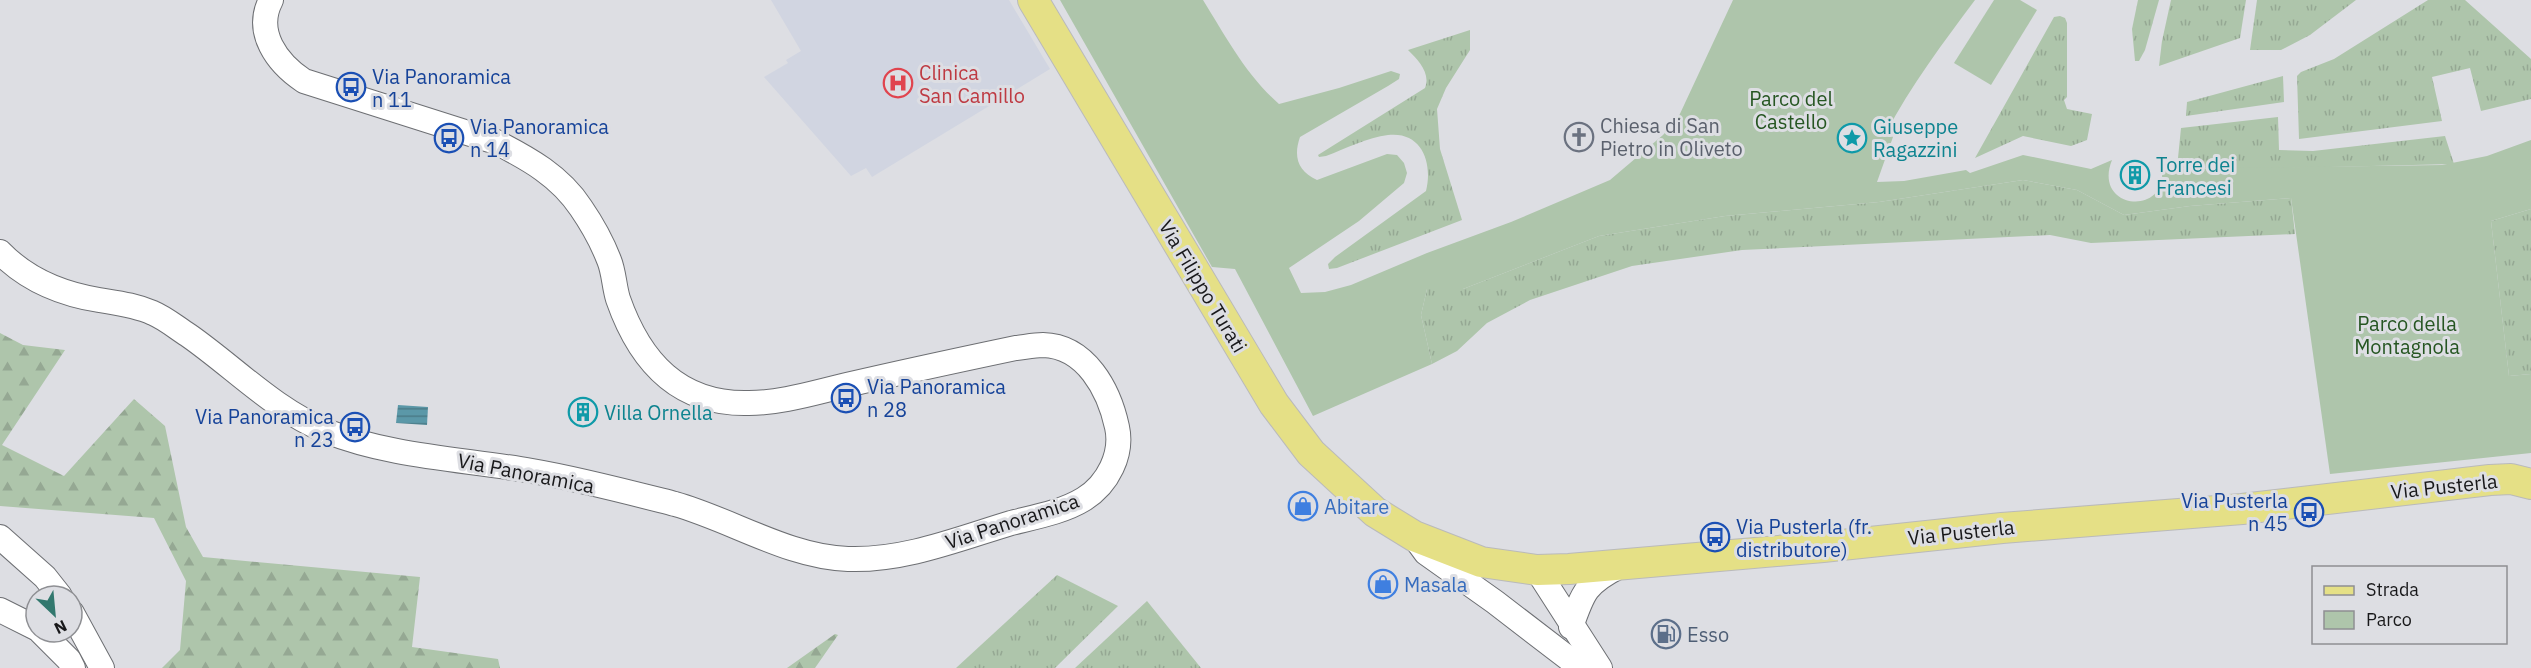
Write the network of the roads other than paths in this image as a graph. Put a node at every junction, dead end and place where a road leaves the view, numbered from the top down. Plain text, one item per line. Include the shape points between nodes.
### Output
1 (272, 0) edge
2 (1033, 0) edge
3 (0, 252) edge
4 (2524, 477) edge
5 (1414, 536) junction
6 (0, 537) edge
7 (1625, 563) junction
8 (1537, 570) junction
9 (51, 584) edge
10 (0, 610) edge
11 (24, 622) edge
12 (1571, 627) junction
13 (84, 635) edge
14 (53, 644) edge
15 (73, 668) edge
16 (102, 668) edge
17 (1581, 668) edge
18 (1600, 668) edge

1 - 3 street, Via Panoramica via 265,24 267,38 287,69 304,81 496,142 566,187 610,261 626,321 658,371 680,386 701,396 750,404 1046,345 1068,351 1089,364 1112,405 1119,433 1110,470 1084,498 1066,506 916,551 885,558 814,555 678,505 535,471 381,449 352,441 322,429 257,390 156,314 132,305 63,292 24,274
2 - 5 main road, Via Filippo Turati via 1291,428 1343,484 1375,512
4 - 7 main road, Via Pusterla via 2242,509
5 - 8 main road, Via Pusterla via 1481,562
5 - 17 street via 1426,553
6 - 9 street
7 - 8 main road, Via Pusterla
7 - 12 street via 1598,577 1586,590
8 - 12 street
10 - 11 street
12 - 18 street
13 - 16 street
14 - 15 street

